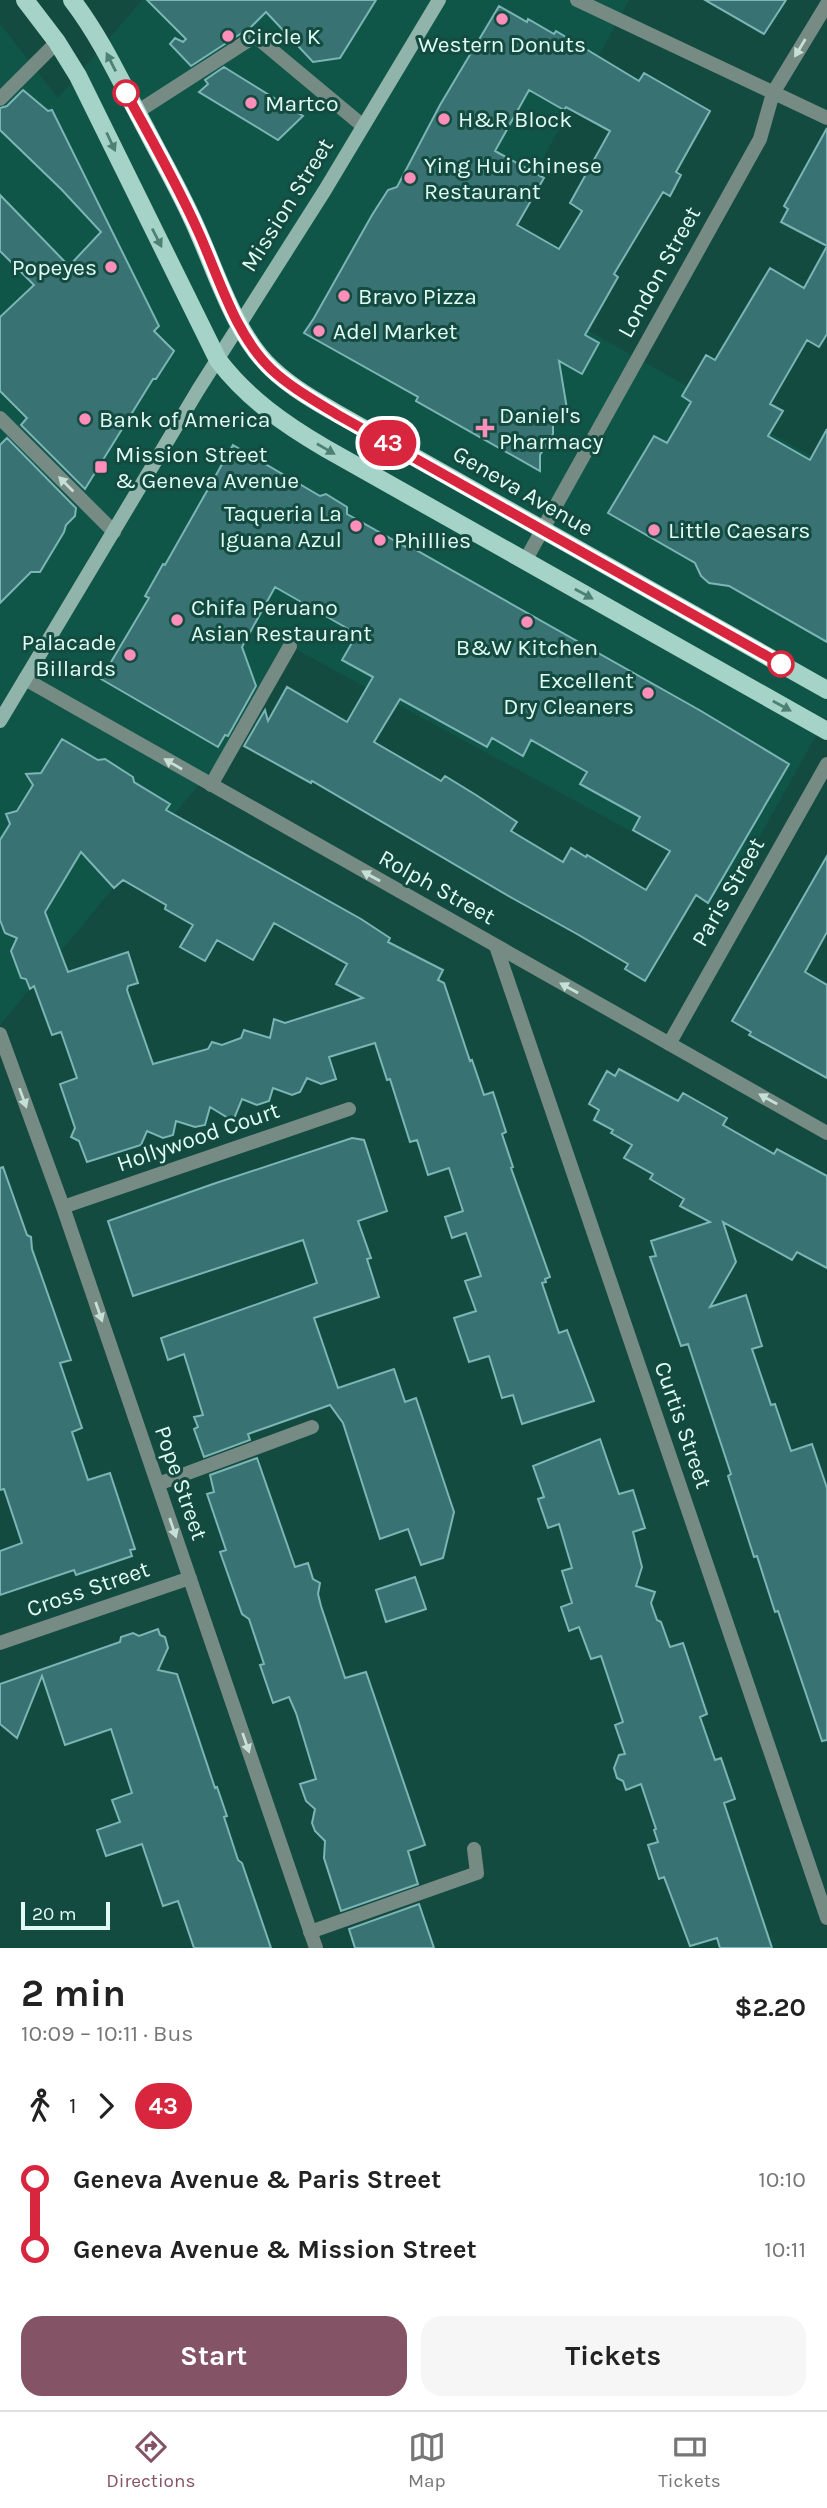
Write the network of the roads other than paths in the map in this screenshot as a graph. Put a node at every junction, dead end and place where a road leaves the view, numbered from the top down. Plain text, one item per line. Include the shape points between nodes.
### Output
1 (25, 0) edge
2 (72, 0) edge
3 (439, 0) edge
4 (577, 0) edge
5 (827, 4) edge
6 (57, 42) junction
7 (773, 93) junction
8 (0, 99) edge
9 (137, 112) junction
10 (827, 118) edge
11 (363, 127) junction
12 (240, 323) junction
13 (218, 360) junction
14 (0, 418) edge
15 (542, 530) junction
16 (114, 532) junction
17 (525, 561) junction
18 (290, 646) dead end
19 (25, 680) junction
20 (827, 690) edge
21 (0, 721) edge
22 (827, 731) edge
23 (827, 764) edge
24 (211, 785) junction
25 (496, 946) junction
26 (0, 1034) edge
27 (668, 1044) junction
28 (349, 1109) dead end
29 (827, 1133) edge
30 (63, 1208) junction
31 (312, 1427) dead end
32 (158, 1484) junction
33 (190, 1578) junction
34 (0, 1643) edge
35 (474, 1849) dead end
36 (827, 1919) edge
37 (310, 1932) junction
38 (316, 1948) edge

1 - 6 main road
9 -> 2 main road, Geneva Avenue
3 - 11 main road, Mission Street
4 - 7 street
5 -> 7 street, London Street
6 - 8 street
6 -> 13 main road via 98,115
7 - 10 street
7 - 15 street, London Street via 760,139
9 - 11 street via 255,36
9 - 12 main road, Geneva Avenue
11 - 12 main road, Mission Street
12 - 13 main road, Mission Street
12 - 15 main road, Geneva Avenue via 271,368 304,394
13 - 16 main road, Mission Street
13 -> 17 main road via 233,381 284,423
16 -> 14 street
15 - 17 street, London Street
15 - 20 main road, Geneva Avenue
16 - 19 main road, Mission Street
17 -> 22 main road
18 - 24 street
19 - 21 main road, Mission Street
24 -> 19 street, Rolph Street
23 - 27 street, Paris Street
25 -> 24 street, Rolph Street
27 -> 25 street, Rolph Street
25 - 36 street, Curtis Street
26 -> 30 street, Pope Street
29 -> 27 street, Rolph Street
28 - 30 street, Hollywood Court
30 -> 32 street, Pope Street
31 - 32 street
32 -> 33 street, Pope Street
33 - 34 street, Cross Street
33 -> 37 street, Pope Street
35 - 37 street via 477,1873
37 - 38 street, Pope Street

